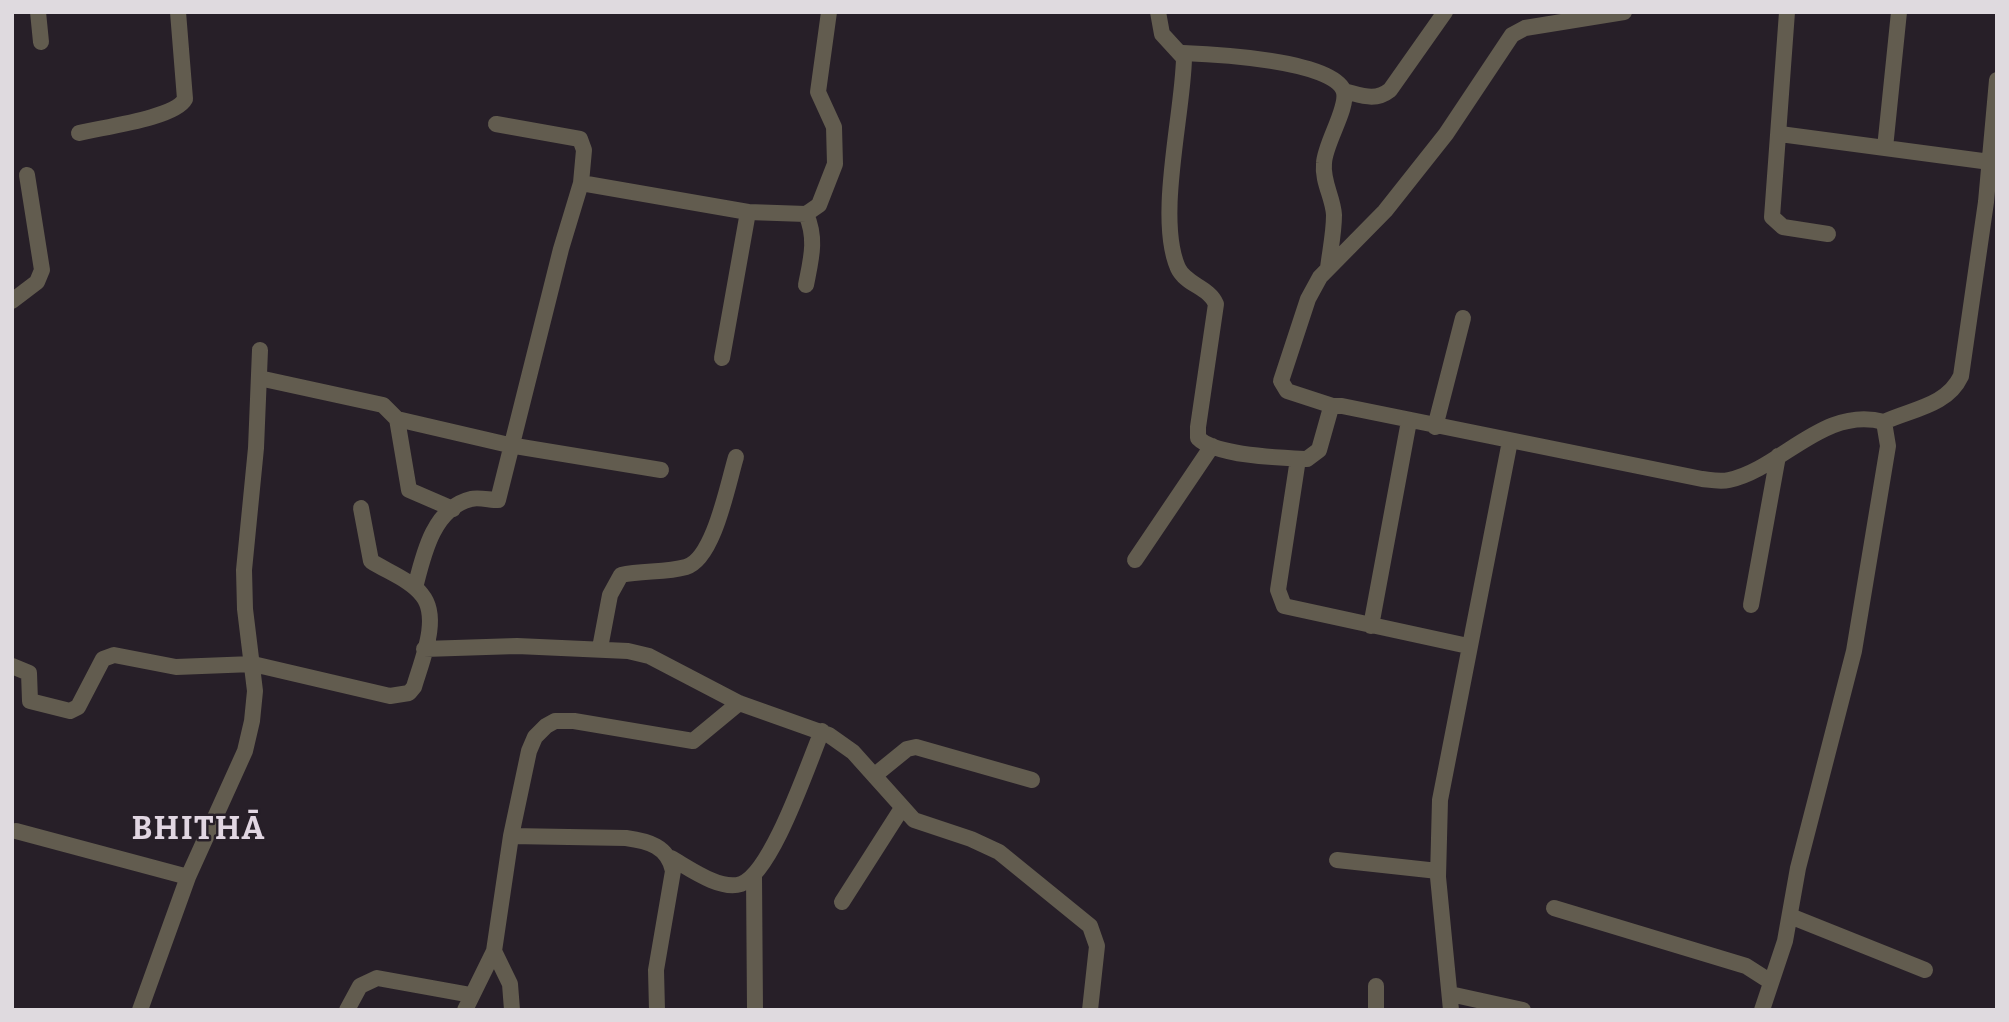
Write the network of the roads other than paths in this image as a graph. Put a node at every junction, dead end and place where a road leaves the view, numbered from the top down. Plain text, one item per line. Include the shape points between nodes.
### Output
1 (38, 12) edge
2 (178, 12) edge
3 (829, 12) edge
4 (1158, 12) edge
5 (1445, 12) edge
6 (1624, 12) edge
7 (1787, 12) edge
8 (1899, 12) edge
9 (41, 42) dead end
10 (1175, 47) junction
11 (1997, 80) edge
12 (1344, 92) junction
13 (496, 124) dead end
14 (79, 133) dead end
15 (1780, 134) junction
16 (1885, 148) junction
17 (1990, 162) junction
18 (27, 175) dead end
19 (581, 183) junction
20 (748, 212) junction
21 (806, 214) junction
22 (1828, 234) dead end
23 (1989, 245) edge
24 (1328, 268) junction
25 (806, 285) dead end
26 (12, 301) edge
27 (1463, 318) dead end
28 (260, 350) dead end
29 (722, 358) dead end
30 (259, 378) junction
31 (1333, 406) junction
32 (397, 419) junction
33 (1409, 421) junction
34 (1884, 422) junction
35 (1436, 427) junction
36 (1510, 441) junction
37 (512, 444) junction
38 (1212, 446) junction
39 (1778, 456) junction
40 (736, 457) dead end
41 (1298, 459) junction
42 (661, 470) dead end
43 (361, 508) dead end
44 (453, 509) junction
45 (1135, 561) dead end
46 (415, 588) junction
47 (1751, 605) dead end
48 (1371, 626) junction
49 (1468, 646) junction
50 (600, 648) junction
51 (424, 649) junction
52 (253, 664) junction
53 (12, 666) edge
54 (739, 703) junction
55 (822, 731) junction
56 (875, 775) junction
57 (1032, 780) dead end
58 (902, 808) junction
59 (16, 831) dead end
60 (511, 836) junction
61 (671, 858) junction
62 (1337, 860) dead end
63 (1438, 871) junction
64 (754, 876) junction
65 (188, 877) junction
66 (842, 902) dead end
67 (1554, 908) dead end
68 (1790, 916) junction
69 (494, 951) junction
70 (1925, 970) dead end
71 (1772, 982) junction
72 (1376, 986) dead end
73 (468, 1002) edge
74 (1450, 1002) edge
75 (141, 1010) edge
76 (347, 1010) edge
77 (512, 1010) edge
78 (657, 1010) edge
79 (755, 1010) edge
80 (1090, 1010) edge
81 (1376, 1010) edge
82 (1523, 1010) edge
83 (1762, 1010) edge

1 - 9 street
2 - 14 street via 182,105
3 - 21 street via 818,92 834,127 835,164 819,205
4 - 10 street
5 - 12 street via 1390,90 1372,98
6 - 24 street via 1512,35 1446,134 1385,211
7 - 15 street
8 - 16 street
10 - 12 street via 1314,71 1339,84
10 - 38 street via 1170,211 1178,269 1216,304 1198,427 1198,438
11 - 17 street
12 - 24 street via 1325,152 1334,215
13 - 19 street via 580,139 584,150
15 - 16 street
15 - 22 street via 1772,217 1783,227
16 - 17 street
17 - 23 street
18 - 26 street via 42,270 37,282
19 - 20 street
19 - 37 street
20 - 21 street
20 - 29 street
21 - 25 street via 814,244
23 - 34 street via 1955,390 1945,399
24 - 31 street via 1308,299 1280,381 1287,391
27 - 35 street
28 - 30 street
30 - 32 street via 383,405
30 - 52 street via 244,570
31 - 33 street
31 - 41 street via 1320,450 1314,457
32 - 37 street
32 - 44 street via 409,490
33 - 35 street
33 - 48 street
34 - 39 street via 1852,422 1816,431
34 - 68 street via 1888,446 1854,651
35 - 36 street
36 - 39 street via 1714,481 1735,478
36 - 49 street
37 - 42 street
37 - 44 street via 498,500 471,499
38 - 41 street
38 - 45 street
39 - 47 street
40 - 50 street via 716,524 699,561 688,567 621,575 610,595
41 - 48 street via 1279,600 1291,608
43 - 46 street via 371,561
44 - 46 street via 430,536
46 - 51 street via 424,596 430,622
48 - 49 street
49 - 63 street via 1440,800
50 - 51 street
50 - 54 street via 649,656
51 - 52 street via 414,687 400,697
52 - 53 street via 176,667 108,656 78,707 69,711 30,701 29,673
52 - 65 street via 255,691 245,751
54 - 55 street
54 - 60 street via 693,741 574,721 546,726 535,737 524,767
55 - 56 street via 853,752
55 - 64 street via 775,844
56 - 57 street via 916,747
56 - 58 street
58 - 66 street
58 - 80 street via 925,826 999,852 1090,926 1097,946
59 - 65 street
60 - 61 street via 626,838 661,848
60 - 69 street
61 - 64 street via 727,885
61 - 78 street via 673,871 656,970
62 - 63 street
63 - 74 street
64 - 79 street
65 - 75 street
67 - 71 street via 1746,967
68 - 70 street
68 - 71 street
69 - 73 street
69 - 77 street via 510,984
71 - 83 street
72 - 81 street
73 - 76 street via 377,978 360,986
74 - 82 street

